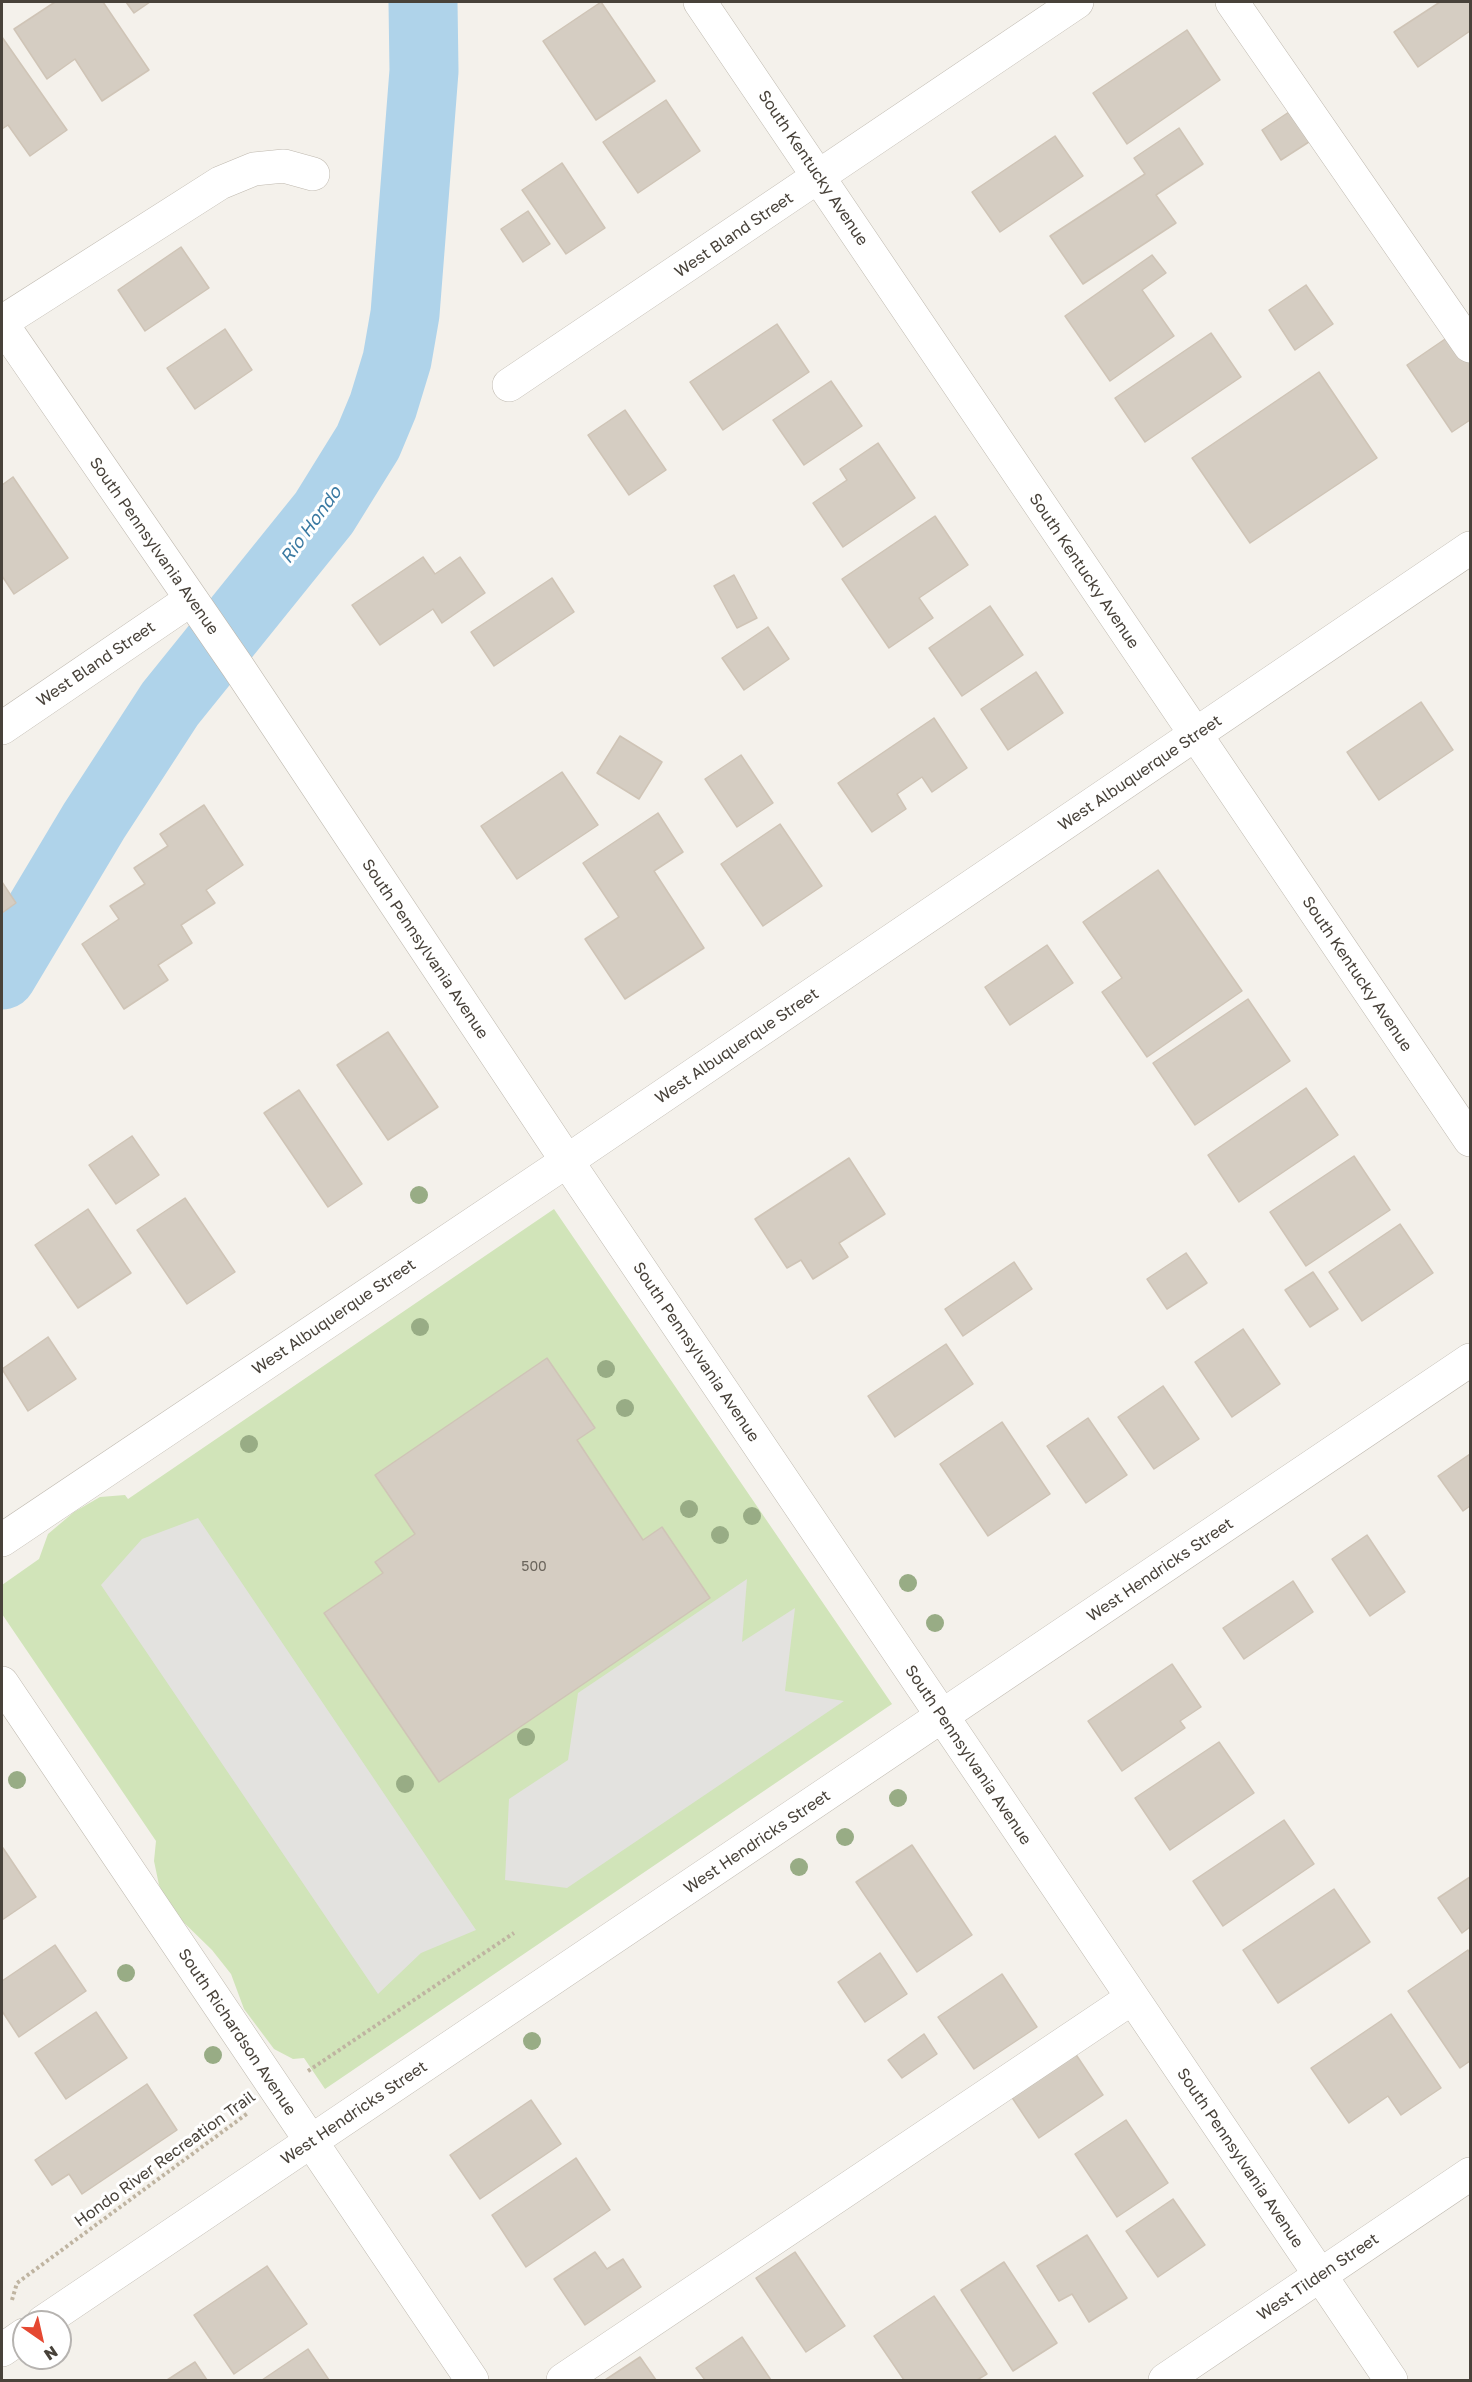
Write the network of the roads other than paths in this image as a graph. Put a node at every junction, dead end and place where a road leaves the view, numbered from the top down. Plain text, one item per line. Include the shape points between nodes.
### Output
1 (700, 2) edge
2 (1077, 2) edge
3 (1232, 2) edge
4 (313, 174) dead end
5 (820, 177) junction
6 (2, 323) edge
7 (1470, 346) edge
8 (510, 385) dead end
9 (1470, 548) edge
10 (190, 600) junction
11 (2, 728) edge
12 (1195, 736) junction
13 (1470, 1140) edge
14 (567, 1161) junction
15 (1470, 1360) edge
16 (2, 1540) edge
17 (2, 1683) edge
18 (943, 1717) junction
19 (1132, 1998) junction
20 (311, 2141) junction
21 (1470, 2174) edge
22 (1320, 2276) junction
23 (61, 2310) edge
24 (12, 2331) edge
25 (2, 2350) edge
26 (472, 2380) edge
27 (563, 2380) edge
28 (1166, 2380) edge
29 (1391, 2380) edge

1 - 5 street, South Kentucky Avenue
2 - 5 street, West Bland Street
3 - 7 street
4 - 6 street via 284,166 254,169 220,183
5 - 8 street, West Bland Street
5 - 12 street, South Kentucky Avenue
6 - 10 street, South Pennsylvania Avenue
9 - 12 street, West Albuquerque Street
10 - 11 street, West Bland Street
10 - 14 street, South Pennsylvania Avenue
12 - 13 street, South Kentucky Avenue
12 - 14 street, West Albuquerque Street
14 - 16 street, West Albuquerque Street
14 - 18 street, South Pennsylvania Avenue
15 - 18 street, West Hendricks Street
17 - 20 street, South Richardson Avenue
18 - 19 street, South Pennsylvania Avenue
18 - 20 street, West Hendricks Street
19 - 22 street, South Pennsylvania Avenue
19 - 27 street
20 - 23 street, West Hendricks Street
20 - 26 street, South Richardson Avenue
21 - 22 street, West Tilden Street
22 - 28 street, West Tilden Street
22 - 29 street, South Pennsylvania Avenue
24 - 25 street

